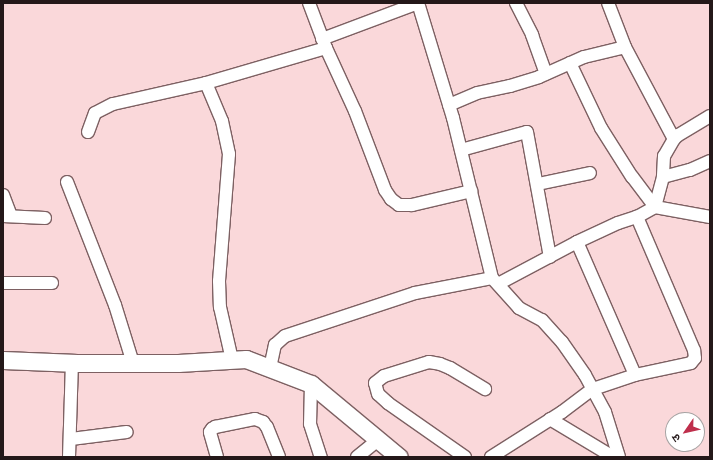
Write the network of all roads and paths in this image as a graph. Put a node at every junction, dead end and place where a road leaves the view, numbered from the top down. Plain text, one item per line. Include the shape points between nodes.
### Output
1 (309, 3) edge
2 (418, 3) edge
3 (516, 3) edge
4 (608, 3) edge
5 (324, 44) junction
6 (626, 47) junction
7 (570, 64) junction
8 (546, 74) junction
9 (206, 82) junction
10 (449, 104) junction
11 (710, 116) edge
12 (88, 132) dead end
13 (674, 140) junction
14 (461, 150) junction
15 (710, 161) edge
16 (590, 173) dead end
17 (663, 177) junction
18 (67, 182) dead end
19 (538, 184) junction
20 (471, 191) junction
21 (3, 195) edge
22 (655, 207) junction
23 (7, 216) edge
24 (637, 217) junction
25 (710, 217) edge
26 (45, 218) dead end
27 (577, 242) junction
28 (550, 257) junction
29 (495, 281) junction
30 (3, 283) edge
31 (52, 283) dead end
32 (3, 360) edge
33 (232, 360) junction
34 (72, 363) junction
35 (133, 363) junction
36 (270, 368) junction
37 (635, 375) junction
38 (311, 384) junction
39 (592, 388) junction
40 (485, 390) dead end
41 (550, 419) junction
42 (127, 432) dead end
43 (71, 439) junction
44 (378, 440) junction
45 (69, 457) edge
46 (217, 457) edge
47 (279, 457) edge
48 (321, 457) edge
49 (357, 457) edge
50 (399, 457) edge
51 (465, 457) edge
52 (491, 457) edge
53 (613, 457) edge
54 (620, 457) edge

1 - 5 street
2 - 5 street
2 - 10 street
3 - 8 street via 532,35
4 - 6 street
5 - 9 street
5 - 20 street via 391,199 399,205 412,206
6 - 7 street via 584,57
6 - 13 street
7 - 8 street
7 - 22 street via 601,128 632,177
8 - 10 street via 510,86 477,93
9 - 12 street via 113,104 95,113
9 - 33 street via 222,120 230,154 219,281 220,307
10 - 14 street
11 - 13 street
13 - 17 street via 664,156
14 - 19 street via 527,132
14 - 20 street
15 - 17 street via 690,170
16 - 19 street
17 - 22 street
18 - 35 street via 115,305
19 - 28 street
20 - 29 street
21 - 23 street
22 - 24 street
22 - 25 street
23 - 26 street
24 - 27 street
24 - 37 street via 694,350 695,358 691,363
27 - 28 street
27 - 37 street
28 - 29 street
29 - 36 street via 415,293 285,336 275,345
29 - 39 street via 519,308 542,320 562,342
30 - 31 street
32 - 34 street
33 - 35 street
33 - 36 street via 246,359
34 - 35 street
34 - 43 street
36 - 38 street
37 - 39 street
38 - 44 street
38 - 48 street via 310,424
39 - 41 street
39 - 54 street via 605,412
40 - 51 street via 450,368 429,362 384,376 375,383 378,394 388,403
41 - 52 street
41 - 53 street
42 - 43 street
43 - 45 street
44 - 49 street
44 - 50 street
46 - 47 street via 211,435 212,429 254,419 263,422 267,427

